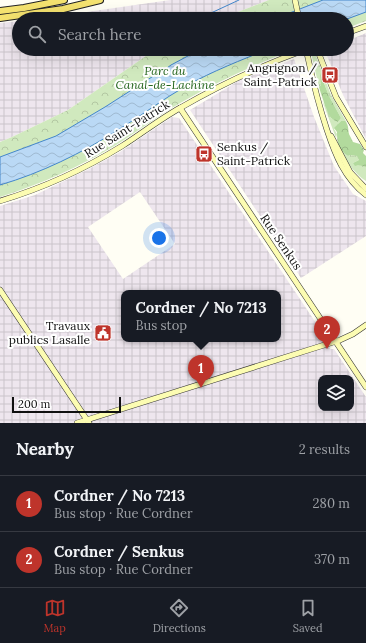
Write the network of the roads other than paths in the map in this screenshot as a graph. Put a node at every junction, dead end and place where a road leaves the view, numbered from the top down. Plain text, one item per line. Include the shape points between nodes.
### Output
1 (64, 0) edge
2 (100, 0) edge
3 (295, 0) edge
4 (0, 11) edge
5 (42, 12) edge
6 (298, 12) edge
7 (12, 16) edge
8 (0, 18) edge
9 (366, 26) edge
10 (354, 30) edge
11 (288, 56) edge
12 (308, 56) edge
13 (320, 56) edge
14 (180, 108) junction
15 (327, 130) junction
16 (366, 148) edge
17 (360, 184) junction
18 (366, 184) edge
19 (366, 189) edge
20 (366, 195) edge
21 (0, 201) edge
22 (0, 290) edge
23 (366, 325) edge
24 (336, 342) junction
25 (366, 387) edge
26 (88, 421) edge
27 (77, 423) edge

1 - 4 main road
2 - 5 main road
3 - 6 street
7 - 8 main road
9 - 10 street
11 - 14 street, Rue Saint-Patrick via 245,73
12 - 15 street, bridge
13 - 16 street via 336,97
14 - 21 street, Rue Saint-Patrick via 87,166 43,186
14 - 24 street, Rue Senkus
15 - 17 street
15 - 20 street via 344,171
17 - 18 street
17 - 19 street
22 - 26 street
23 - 24 street
24 - 25 street, Rue Senkus
24 - 26 street
26 - 27 street

